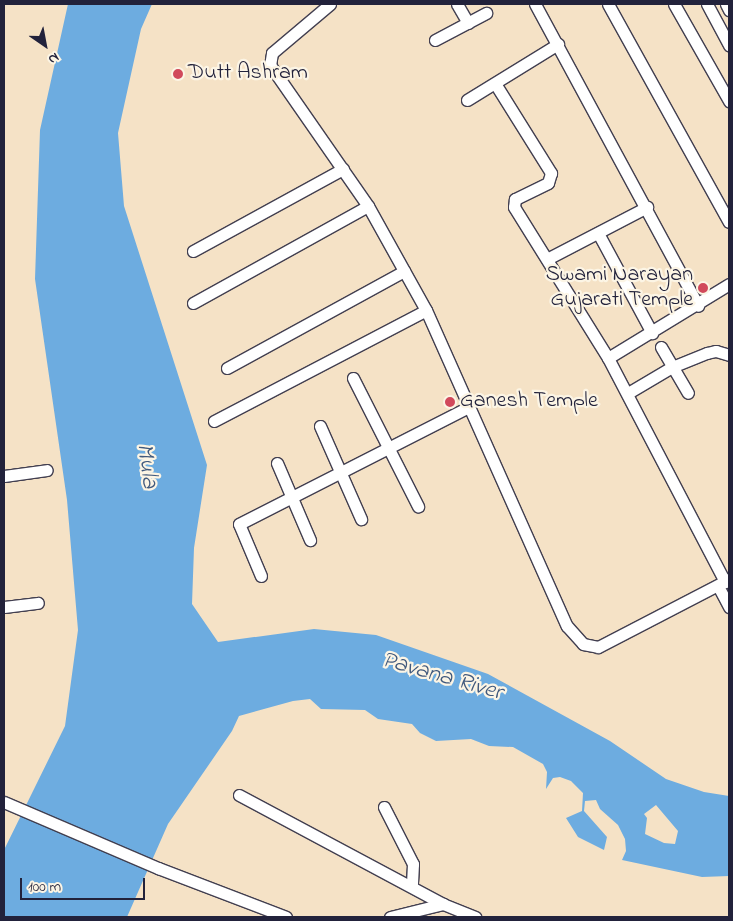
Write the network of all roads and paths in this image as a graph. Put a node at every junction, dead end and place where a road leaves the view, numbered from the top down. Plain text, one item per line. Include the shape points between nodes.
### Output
1 (330, 4) edge
2 (457, 4) edge
3 (534, 4) edge
4 (608, 4) edge
5 (674, 4) edge
6 (707, 4) edge
7 (726, 4) edge
8 (729, 10) edge
9 (486, 13) dead end
10 (468, 23) junction
11 (435, 40) dead end
12 (558, 44) junction
13 (729, 45) edge
14 (496, 85) junction
15 (467, 100) dead end
16 (729, 101) edge
17 (343, 169) junction
18 (368, 206) junction
19 (647, 207) junction
20 (729, 222) edge
21 (598, 233) junction
22 (193, 251) dead end
23 (547, 259) junction
24 (404, 271) junction
25 (729, 284) edge
26 (193, 303) dead end
27 (698, 306) junction
28 (426, 310) junction
29 (652, 333) junction
30 (661, 347) dead end
31 (729, 355) edge
32 (608, 358) junction
33 (672, 367) junction
34 (227, 368) dead end
35 (353, 378) dead end
36 (628, 393) junction
37 (688, 393) dead end
38 (469, 407) junction
39 (214, 421) dead end
40 (320, 426) dead end
41 (390, 447) junction
42 (277, 463) dead end
43 (48, 470) dead end
44 (340, 473) junction
45 (4, 476) edge
46 (292, 497) junction
47 (418, 506) dead end
48 (361, 519) dead end
49 (310, 540) dead end
50 (262, 576) dead end
51 (724, 582) edge
52 (38, 603) dead end
53 (4, 607) edge
54 (729, 607) edge
55 (240, 796) dead end
56 (4, 802) edge
57 (384, 807) dead end
58 (412, 886) junction
59 (443, 904) junction
60 (414, 913) edge
61 (286, 917) edge
62 (390, 917) edge
63 (475, 917) edge

1 - 17 street via 269,58 274,72
2 - 10 street
3 - 12 street
4 - 20 street
5 - 16 street
6 - 13 street
7 - 8 street
9 - 10 street
10 - 11 street
12 - 14 street
12 - 19 street
14 - 15 street
14 - 23 street via 552,172 548,183 516,199 513,204
17 - 18 street
17 - 22 street
18 - 24 street
18 - 26 street
19 - 21 street
19 - 27 street
21 - 23 street
21 - 29 street
23 - 32 street
24 - 28 street
24 - 34 street
25 - 27 street
27 - 29 street
28 - 38 street
28 - 39 street
29 - 32 street
30 - 33 street
31 - 33 street via 707,353
32 - 36 street
33 - 36 street
33 - 37 street
35 - 41 street
36 - 51 street
38 - 41 street
38 - 51 street via 567,626 583,644 598,647 608,643
40 - 44 street
41 - 44 street
41 - 47 street
42 - 46 street
43 - 45 street
44 - 46 street
44 - 48 street
46 - 49 street
46 - 50 street via 239,524
51 - 54 street
52 - 53 street
55 - 58 street
56 - 61 street via 158,868
57 - 58 street via 413,864
58 - 59 street
59 - 60 street
59 - 63 street
60 - 62 street

